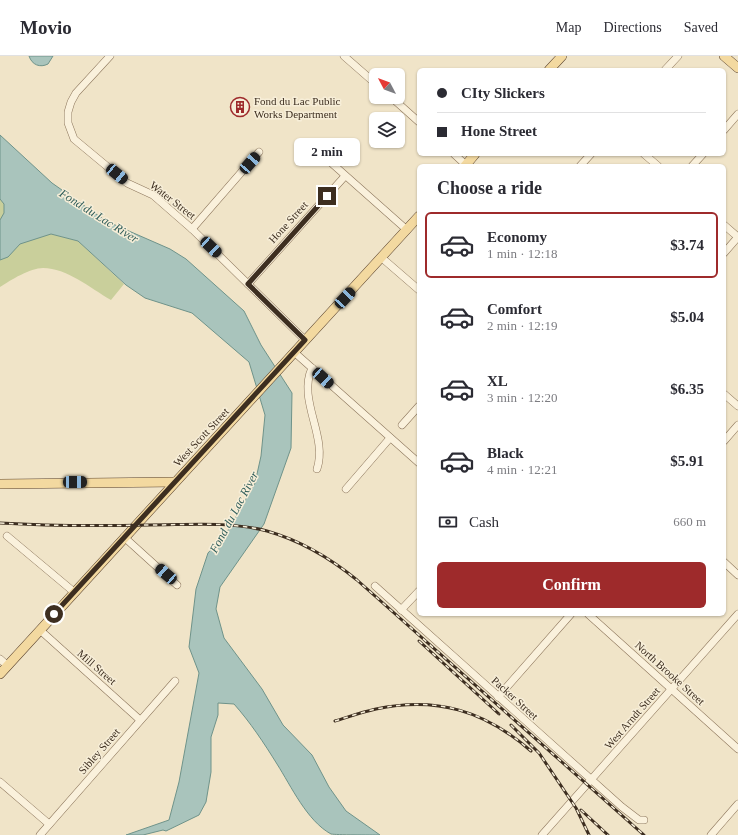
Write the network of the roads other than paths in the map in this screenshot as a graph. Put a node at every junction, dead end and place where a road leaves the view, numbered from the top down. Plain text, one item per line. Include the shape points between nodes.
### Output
1 (110, 56) edge
2 (344, 56) edge
3 (562, 56) edge
4 (678, 56) edge
5 (728, 57) edge
6 (551, 68) edge
7 (667, 68) edge
8 (738, 68) edge
9 (369, 78) edge
10 (399, 104) edge
11 (738, 114) edge
12 (417, 120) edge
13 (726, 128) edge
14 (310, 144) dead end
15 (259, 152) dead end
16 (456, 156) edge
17 (589, 156) edge
18 (646, 156) edge
19 (701, 156) edge
20 (464, 164) edge
21 (582, 164) edge
22 (656, 164) edge
23 (694, 164) edge
24 (345, 176) junction
25 (417, 218) edge
26 (726, 227) edge
27 (192, 229) junction
28 (407, 230) junction
29 (738, 237) edge
30 (726, 251) edge
31 (382, 258) junction
32 (248, 284) junction
33 (417, 288) edge
34 (305, 340) junction
35 (294, 352) junction
36 (312, 368) junction
37 (726, 396) edge
38 (738, 406) edge
39 (417, 408) edge
40 (402, 425) dead end
41 (738, 425) edge
42 (390, 438) junction
43 (726, 439) edge
44 (417, 461) edge
45 (317, 469) dead end
46 (175, 482) junction
47 (0, 484) edge
48 (346, 489) dead end
49 (7, 536) dead end
50 (124, 537) junction
51 (726, 564) edge
52 (738, 575) edge
53 (177, 585) dead end
54 (375, 586) dead end
55 (74, 592) junction
56 (417, 593) edge
57 (401, 610) junction
58 (738, 614) edge
59 (569, 616) edge
60 (590, 616) edge
61 (40, 630) junction
62 (0, 659) edge
63 (8, 666) junction
64 (0, 674) edge
65 (175, 681) dead end
66 (671, 689) junction
67 (498, 697) junction
68 (140, 720) junction
69 (738, 749) edge
70 (592, 781) junction
71 (0, 782) edge
72 (738, 804) edge
73 (644, 820) dead end
74 (49, 824) junction
75 (40, 835) edge
76 (542, 835) edge
77 (711, 835) edge

1 - 27 street, Water Street via 72,101 68,118 72,136 127,183 152,195
2 - 9 street
3 - 6 main road
4 - 7 street
5 - 8 main road
10 - 12 street
11 - 13 street
14 - 24 street
15 - 27 street
16 - 20 street
17 - 21 street
18 - 22 street
19 - 23 street
24 - 28 street
24 - 32 street, Hone Street
25 - 28 main road, West Scott Street
26 - 29 street
27 - 32 street, Water Street
28 - 31 main road, West Scott Street
29 - 30 street
31 - 33 street
31 - 34 main road, West Scott Street
32 - 34 street, Water Street
34 - 35 main road, West Scott Street
35 - 36 street
35 - 46 main road, West Scott Street
36 - 42 street
36 - 45 street via 307,379 320,444 321,458
37 - 38 street
39 - 40 street
41 - 43 street
42 - 44 street
42 - 48 street
46 - 47 main road
46 - 50 main road, West Scott Street
49 - 55 street
50 - 53 street
50 - 55 main road, West Scott Street
51 - 52 street
54 - 57 street, Packer Street
55 - 61 main road, West Scott Street
56 - 57 street
57 - 67 street, Packer Street
58 - 66 street, West Arndt Street
59 - 67 street
60 - 66 street, North Brooke Street
61 - 63 main road, West Scott Street
61 - 68 street, Mill Street
62 - 63 street
63 - 64 main road, West Scott Street
65 - 68 street, Sibley Street
66 - 69 street, North Brooke Street
66 - 70 street, West Arndt Street
67 - 70 street, Packer Street
68 - 74 street, Sibley Street
70 - 73 street, Packer Street via 634,817
70 - 76 street, West Arndt Street
71 - 74 street
72 - 77 street
74 - 75 street, Sibley Street

